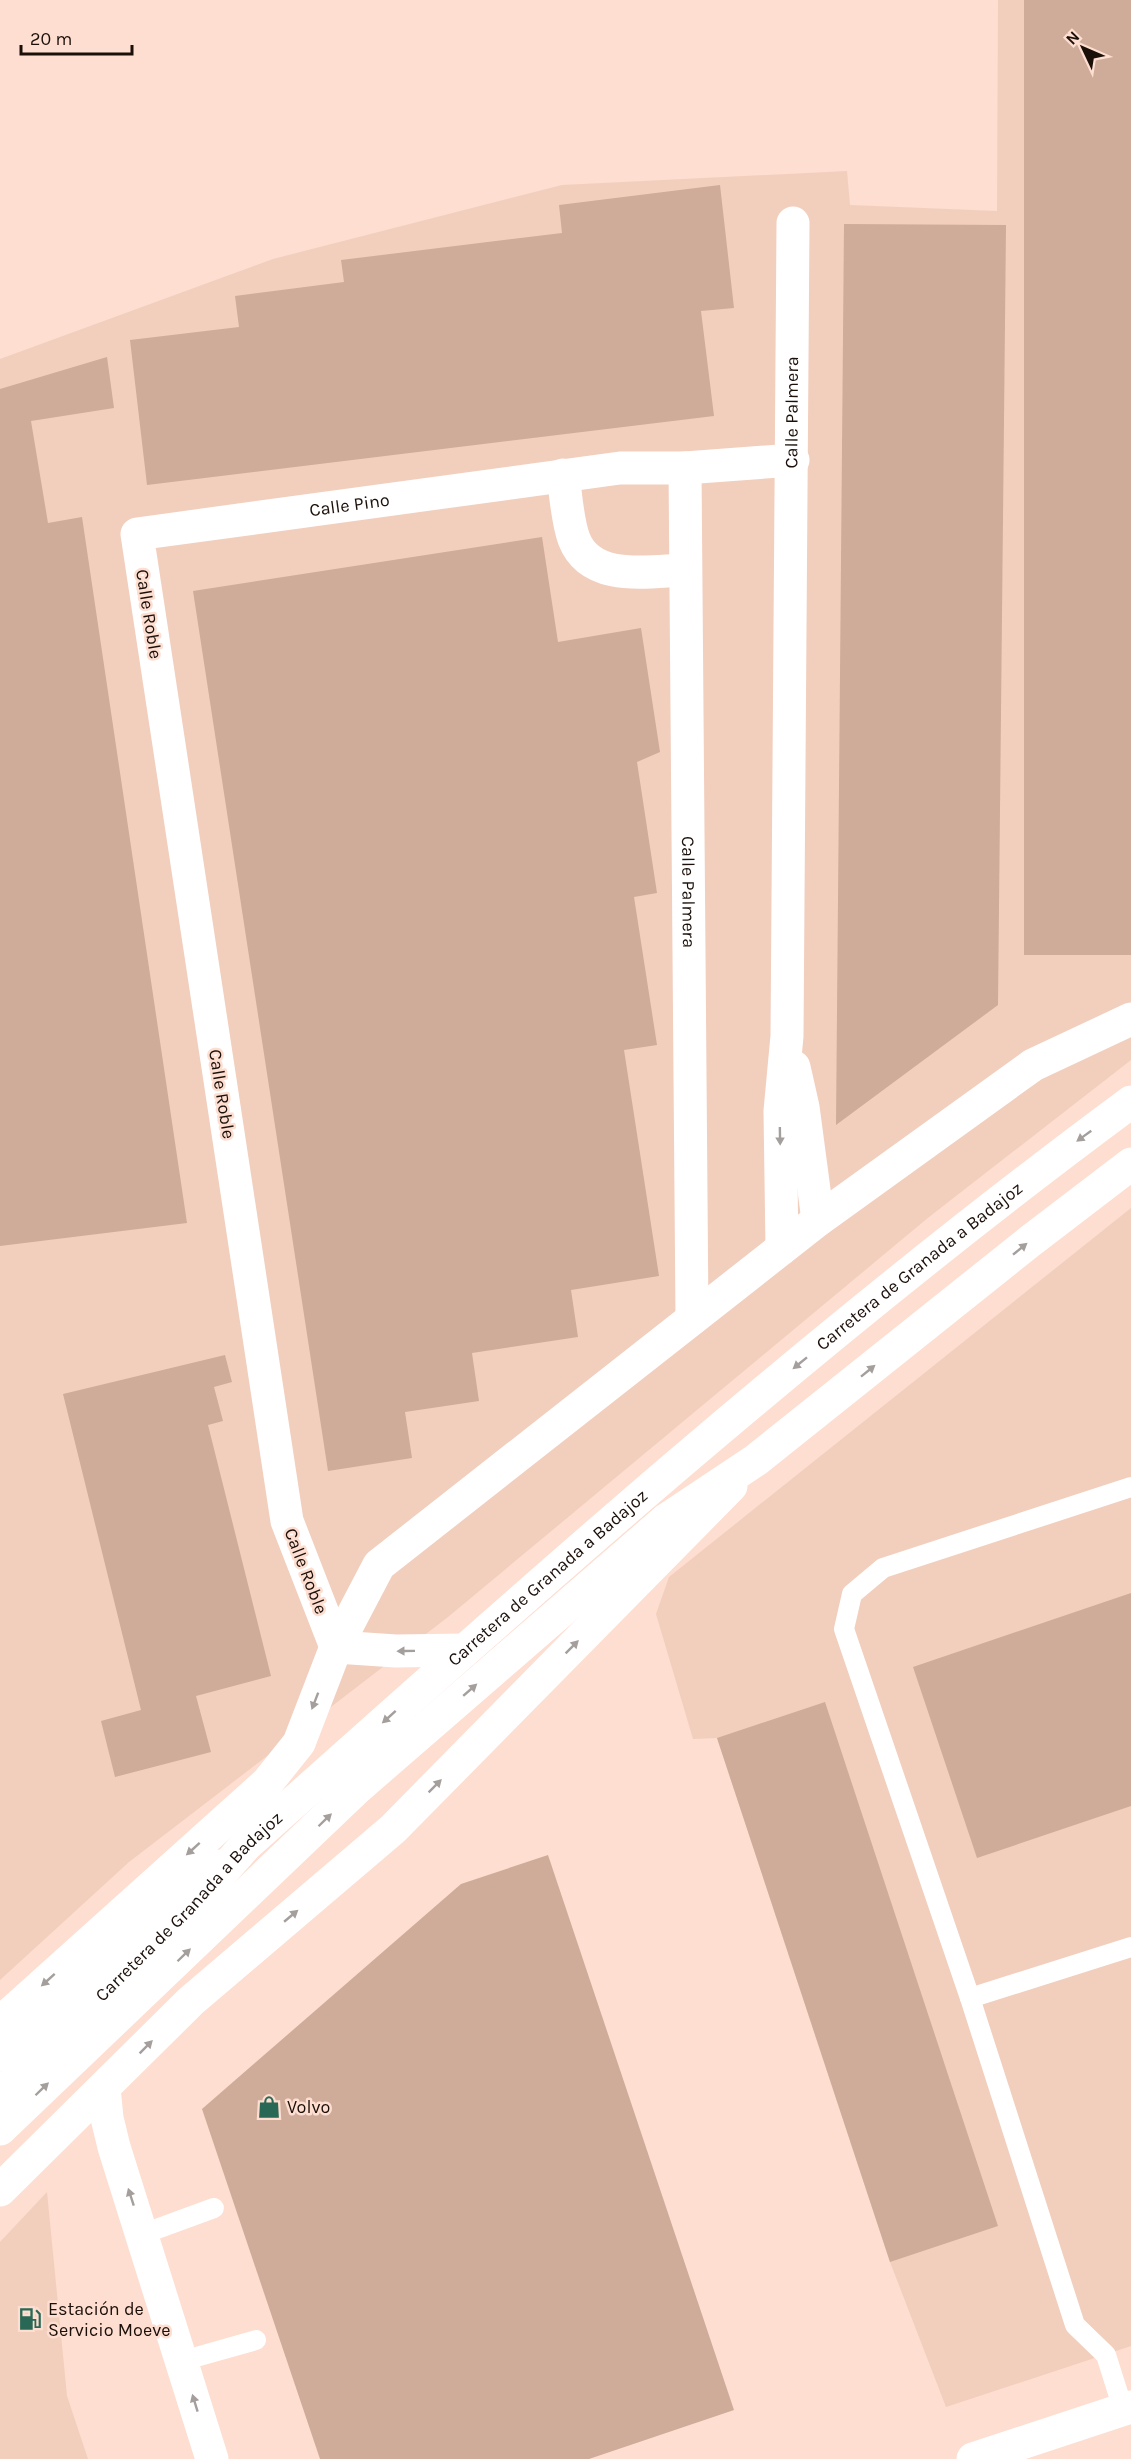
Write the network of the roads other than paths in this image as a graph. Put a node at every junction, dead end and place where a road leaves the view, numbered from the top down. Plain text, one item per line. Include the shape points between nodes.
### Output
1 (793, 223) dead end
2 (793, 460) junction
3 (685, 468) junction
4 (563, 475) junction
5 (136, 534) joint
6 (685, 570) junction
7 (1131, 1018) edge
8 (787, 1036) junction
9 (1131, 1101) edge
10 (1131, 1164) edge
11 (818, 1220) junction
12 (782, 1248) junction
13 (692, 1317) junction
14 (756, 1460) junction
15 (1131, 1487) edge
16 (336, 1647) junction
17 (464, 1650) junction
18 (246, 1845) junction
19 (1131, 1947) edge
20 (970, 1998) junction
21 (0, 2023) edge
22 (0, 2055) edge
23 (104, 2088) junction
24 (0, 2095) edge
25 (0, 2129) edge
26 (0, 2190) edge
27 (214, 2208) dead end
28 (143, 2234) junction
29 (256, 2340) dead end
30 (182, 2361) junction
31 (1127, 2408) edge
32 (212, 2459) edge
33 (973, 2459) edge

1 - 2 main road, Calle Palmera
2 - 3 main road, Calle Pino
2 - 8 main road, Calle Palmera
3 - 4 main road, Calle Pino via 620,468
3 - 6 main road, Calle Palmera
4 - 5 main road, Calle Pino
4 - 6 main road via 574,540 589,559 613,572
5 - 16 main road, Calle Roble via 287,1521
6 - 13 main road, Calle Palmera
7 - 11 main road via 1033,1065
8 - 11 main road, Calle Palmera via 803,1107
8 -> 12 main road, Calle Palmera via 780,1112
9 -> 17 main road, Carretera de Granada a Badajoz via 1010,1191 656,1481
14 -> 10 main road, Carretera de Granada a Badajoz
11 - 12 main road
12 - 13 main road
13 - 16 main road via 379,1565
23 -> 14 main road via 191,2001 393,1829
25 -> 14 main road, Carretera de Granada a Badajoz via 356,1790 666,1520
15 - 20 lane via 883,1568 852,1594 844,1629
17 -> 16 main road
16 -> 21 main road via 299,1743 267,1783
17 -> 18 main road, Carretera de Granada a Badajoz
18 - 22 main road via 177,1895
18 - 24 main road, Carretera de Granada a Badajoz via 189,1909
19 - 20 lane
20 - 31 lane via 1075,2325 1106,2355
23 - 26 main road
28 -> 23 main road via 114,2147
27 - 28 lane
28 - 30 main road
29 - 30 lane
32 -> 30 main road
31 - 33 main road

